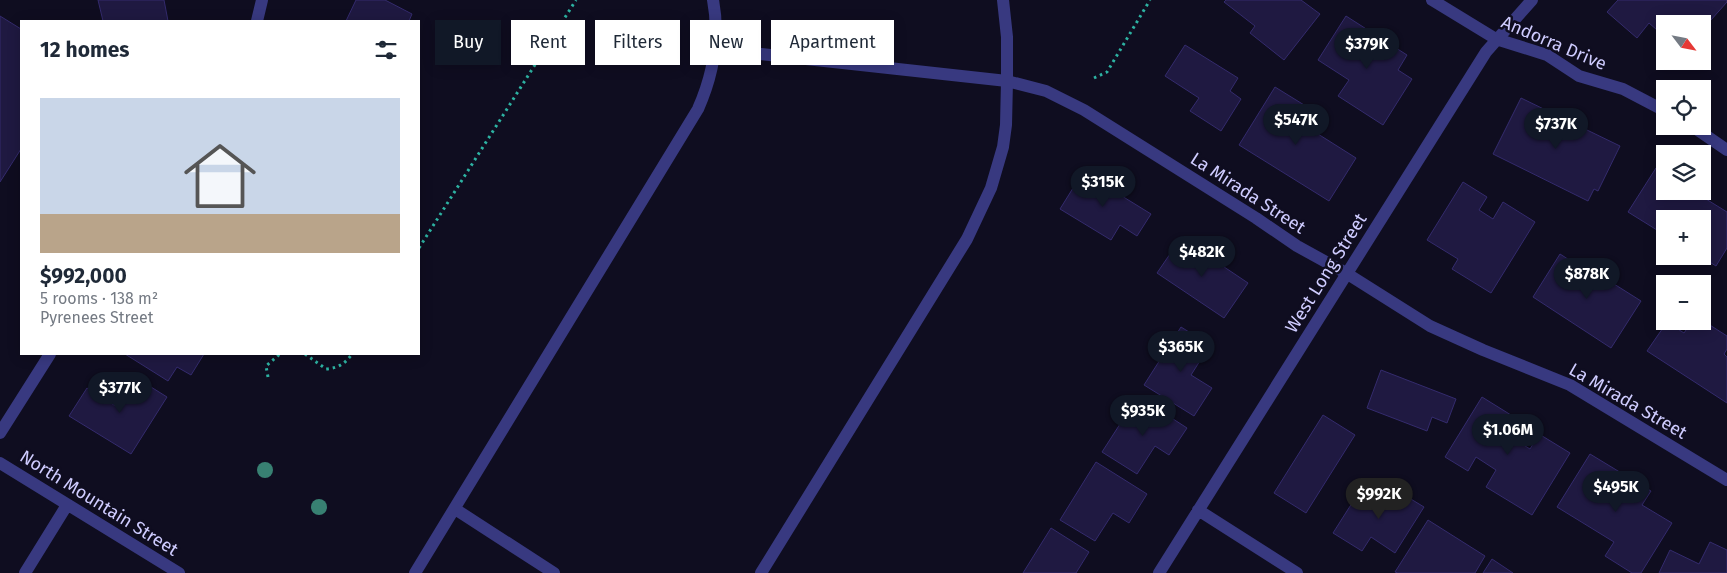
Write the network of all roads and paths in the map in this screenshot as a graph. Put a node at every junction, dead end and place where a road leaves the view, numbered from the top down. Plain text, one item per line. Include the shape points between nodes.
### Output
1 (262, 0) edge
2 (576, 0) edge
3 (713, 0) edge
4 (1003, 0) edge
5 (1150, 0) edge
6 (1432, 0) edge
7 (1532, 0) edge
8 (258, 20) edge
9 (714, 20) edge
10 (1496, 39) junction
11 (761, 54) edge
12 (712, 65) edge
13 (1094, 78) dead end
14 (1007, 81) junction
15 (1656, 106) edge
16 (1705, 135) edge
17 (1727, 150) edge
18 (420, 246) edge
19 (1346, 274) junction
20 (49, 355) edge
21 (279, 355) edge
22 (306, 355) edge
23 (351, 355) edge
24 (268, 377) dead end
25 (0, 432) edge
26 (0, 463) edge
27 (1727, 480) edge
28 (67, 505) junction
29 (455, 509) junction
30 (1198, 510) junction
31 (25, 573) edge
32 (179, 573) edge
33 (415, 573) edge
34 (554, 573) edge
35 (761, 573) edge
36 (1159, 573) edge
37 (1297, 573) edge

1 - 8 street
2 - 18 path
3 - 9 street
4 - 14 street
5 - 13 path via 1107,72
6 - 10 street, Andorra Drive
7 - 10 street, West Long Street
10 - 15 street, Andorra Drive via 1547,55 1579,76 1623,89
10 - 19 street, West Long Street
11 - 14 street, La Mirada Street
12 - 29 street via 698,109
14 - 19 street, La Mirada Street via 1046,91 1084,110
14 - 35 street via 1003,148 980,214
16 - 17 street
19 - 27 street, La Mirada Street via 1430,326 1570,384
19 - 30 street, West Long Street
20 - 25 street
21 - 24 path via 266,366
22 - 23 path via 326,369 344,364
26 - 28 street, North Mountain Street
28 - 31 street
28 - 32 street, North Mountain Street
29 - 33 street
29 - 34 street
30 - 36 street, West Long Street
30 - 37 street

